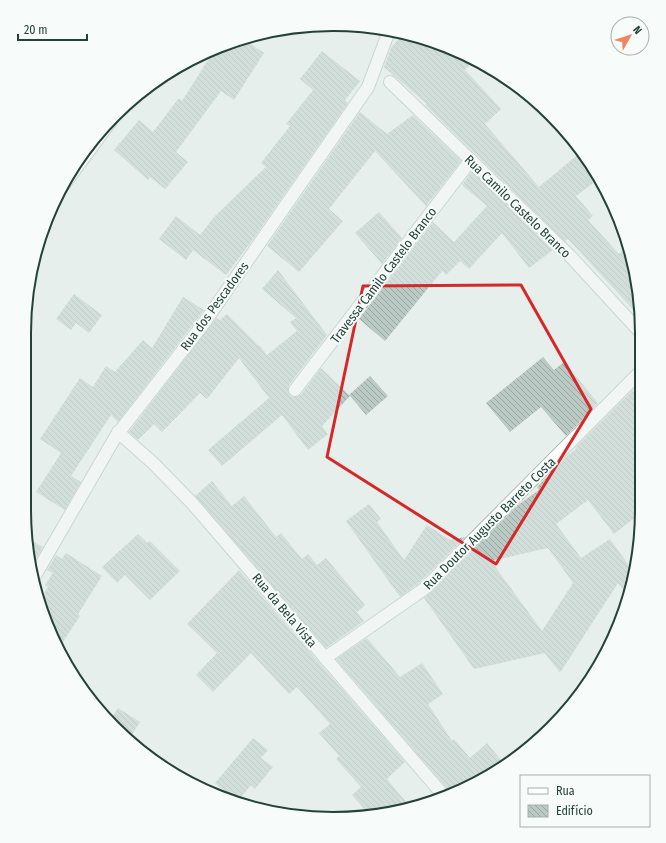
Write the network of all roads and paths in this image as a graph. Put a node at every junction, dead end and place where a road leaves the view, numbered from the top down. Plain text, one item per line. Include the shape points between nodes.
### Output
1 (386, 36) edge
2 (390, 82) dead end
3 (471, 160) junction
4 (635, 326) edge
5 (635, 377) edge
6 (295, 390) dead end
7 (118, 432) junction
8 (37, 571) edge
9 (325, 658) junction
10 (441, 792) edge

1 - 7 street, Rua dos Pescadores via 368,88 204,323
2 - 3 street, Rua Camilo Castelo Branco
3 - 4 street, Rua Camilo Castelo Branco via 571,257
3 - 6 street, Travessa Camilo Castelo Branco
5 - 9 street, Rua Doutor Augusto Barreto Costa via 424,588
7 - 8 street, Rua dos Pescadores
7 - 9 street, Rua da Bela Vista via 192,503
9 - 10 street, Rua da Bela Vista

